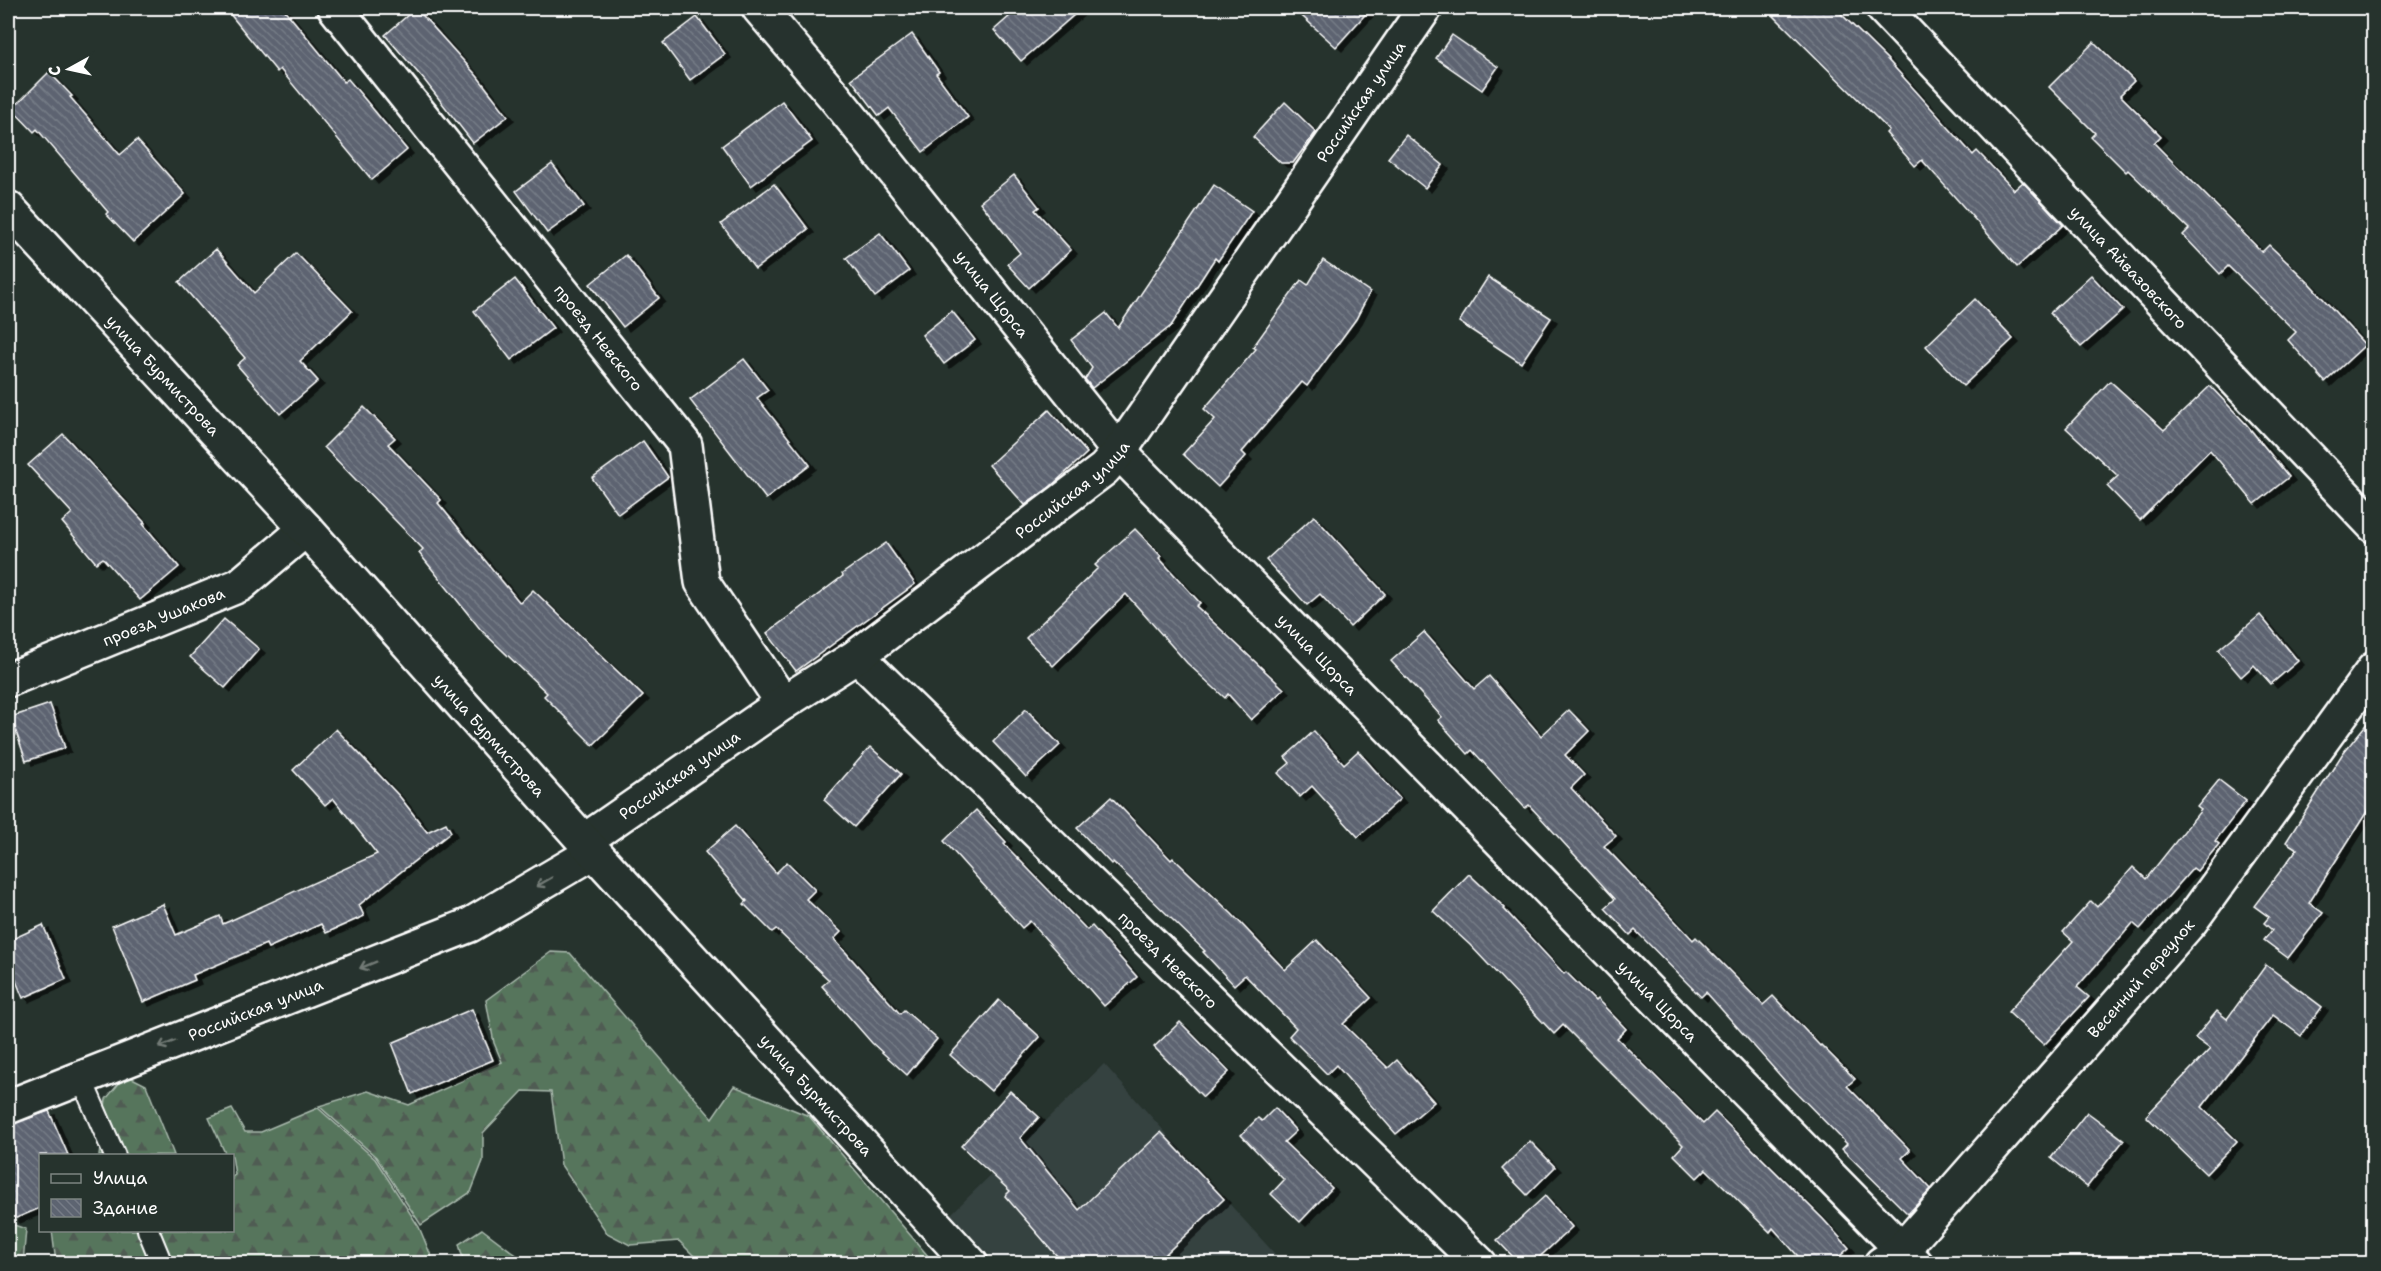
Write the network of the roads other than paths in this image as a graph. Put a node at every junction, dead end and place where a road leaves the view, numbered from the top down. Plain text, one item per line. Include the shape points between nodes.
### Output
1 (335, 8) edge
2 (759, 8) edge
3 (1425, 8) edge
4 (1883, 8) edge
5 (8, 208) edge
6 (1119, 452) junction
7 (2373, 526) edge
8 (306, 529) junction
9 (857, 656) junction
10 (2373, 669) edge
11 (8, 680) edge
12 (783, 703) junction
13 (589, 847) junction
14 (81, 1078) junction
15 (8, 1107) edge
16 (115, 1154) edge
17 (149, 1232) edge
18 (1899, 1259) edge
19 (162, 1263) edge
20 (971, 1263) edge
21 (1480, 1263) edge

1 - 12 street, проезд Невского via 685,445 702,582
2 - 6 street, улица Щорса
3 - 6 street, Российская улица
4 - 7 street, улица Айвазовского
5 - 8 street, улица Бурмистрова
6 - 9 street, Российская улица via 1104,469
6 - 18 street, улица Щорса
8 - 11 street, проезд Ушакова via 240,585
8 - 13 street, улица Бурмистрова
9 - 12 street, Российская улица
9 - 21 street, проезд Невского
10 - 18 street, Весенний переулок via 2191,921
12 - 13 street, Российская улица
13 -> 14 street, Российская улица via 470,925
13 - 20 street, улица Бурмистрова
14 - 15 street, Российская улица
14 - 16 lane
17 - 19 lane

